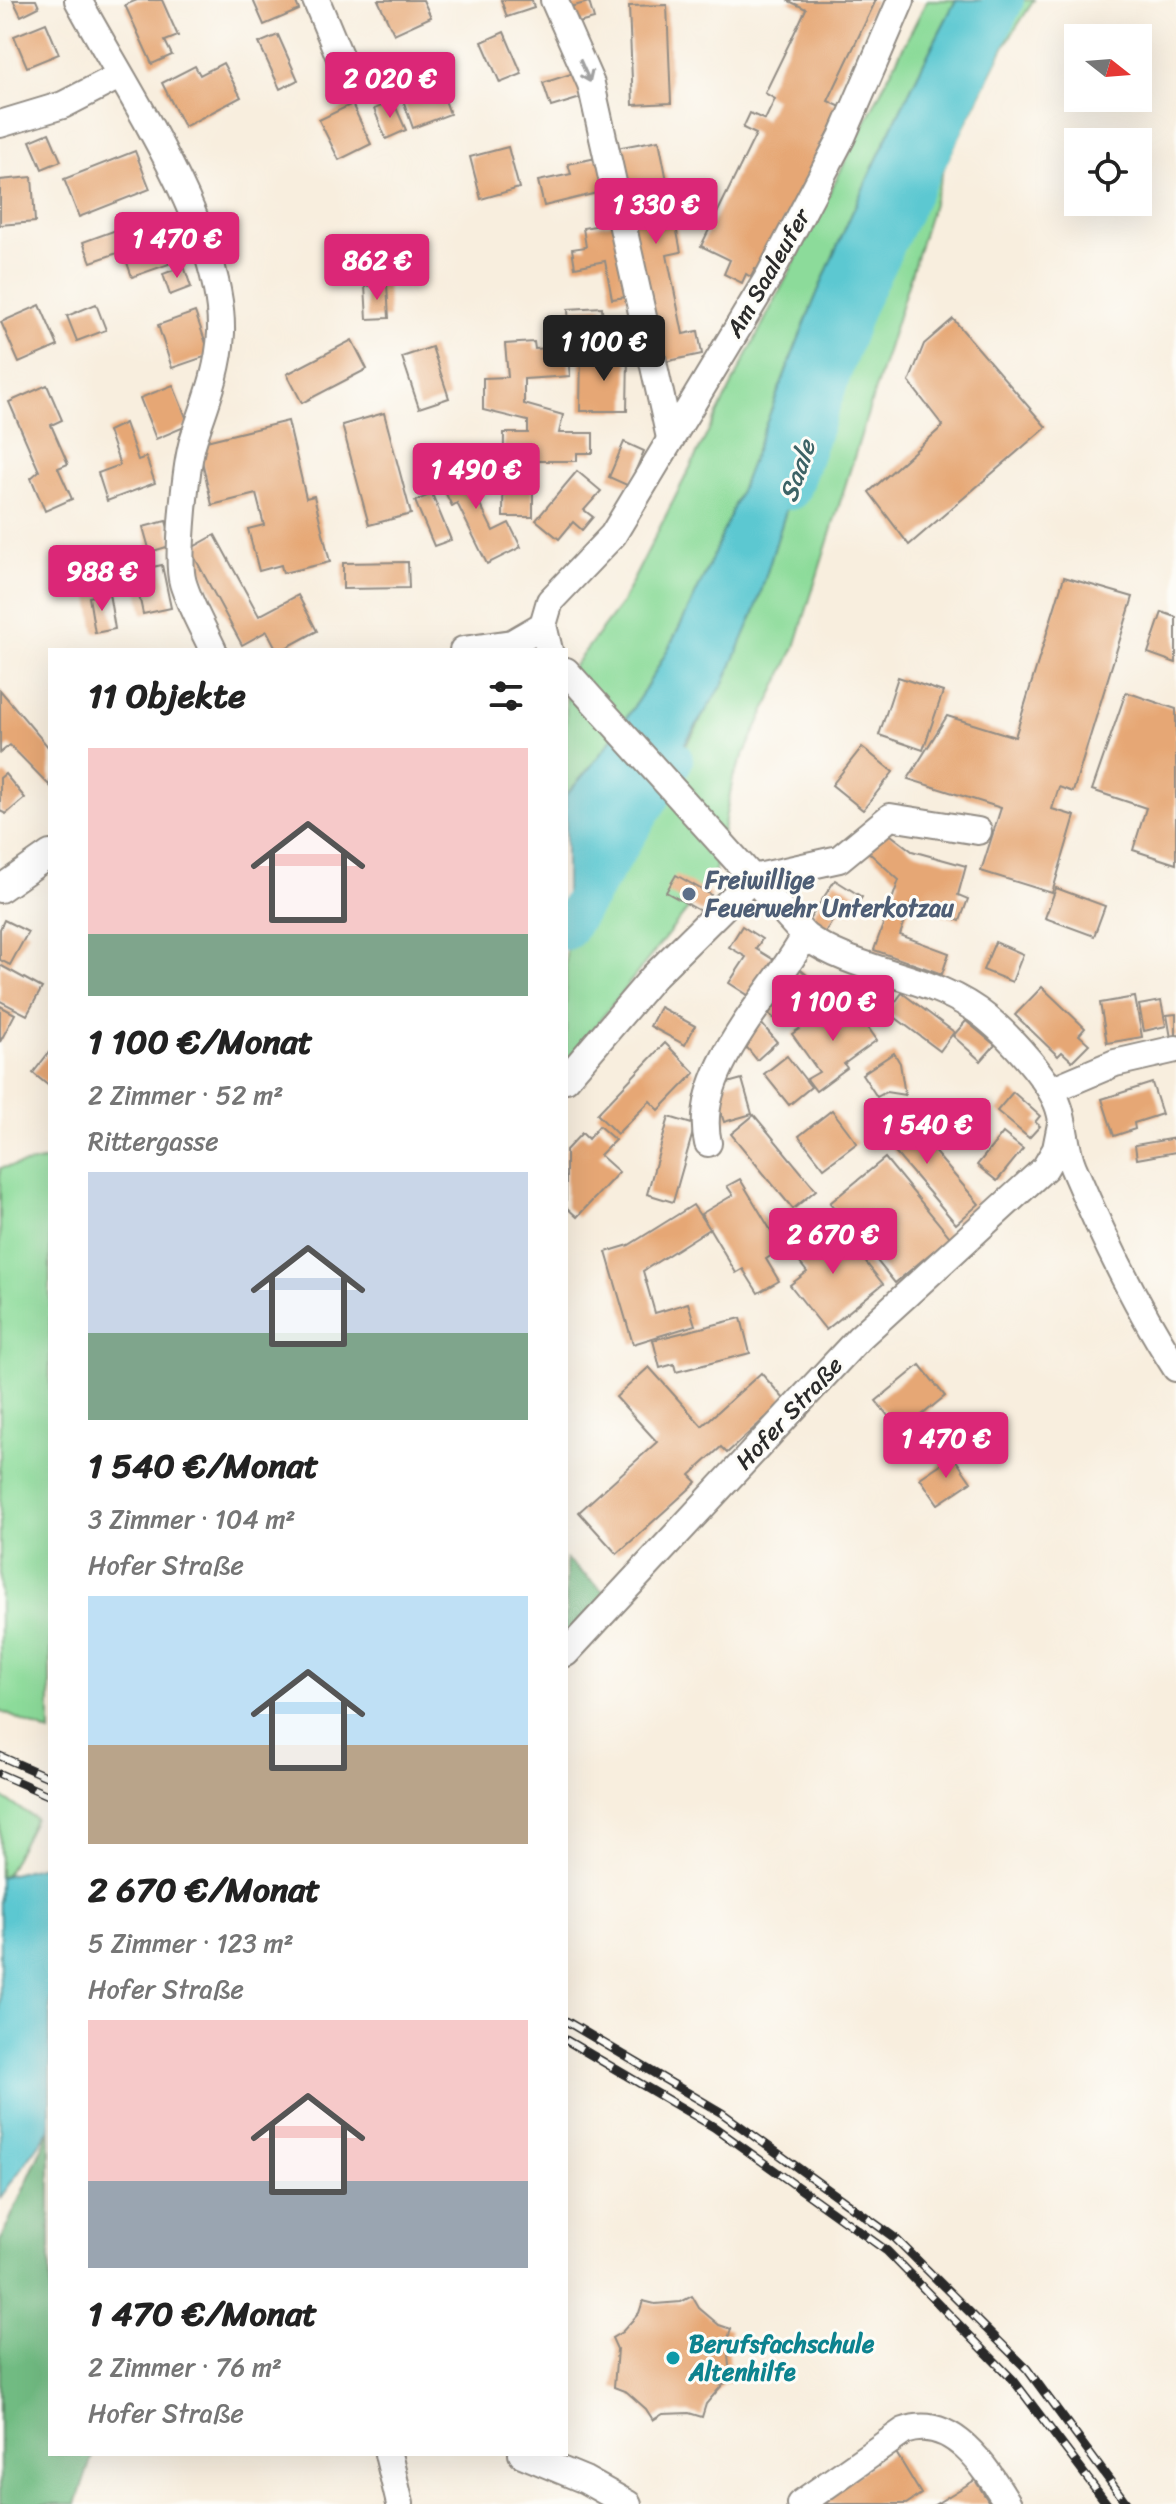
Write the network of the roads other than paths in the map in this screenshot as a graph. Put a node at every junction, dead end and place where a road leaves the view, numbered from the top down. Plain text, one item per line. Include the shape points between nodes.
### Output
1 (78, 0) edge
2 (316, 0) edge
3 (554, 0) edge
4 (901, 0) edge
5 (346, 72) dead end
6 (119, 76) junction
7 (0, 124) edge
8 (670, 438) junction
9 (546, 637) edge
10 (508, 646) edge
11 (212, 648) edge
12 (486, 648) edge
13 (568, 673) edge
14 (978, 831) dead end
15 (48, 855) edge
16 (753, 878) junction
17 (0, 889) edge
18 (805, 936) junction
19 (1176, 1049) edge
20 (568, 1077) edge
21 (1051, 1090) junction
22 (1061, 1116) junction
23 (708, 1143) dead end
24 (1026, 1185) junction
25 (1081, 1185) junction
26 (1176, 1368) edge
27 (568, 1651) edge
28 (390, 2456) edge
29 (527, 2456) edge
30 (400, 2504) edge
31 (628, 2504) edge
32 (800, 2504) edge
33 (1008, 2504) edge

1 - 6 street
2 - 5 street
3 -> 8 street via 591,84
4 - 8 street, Am Saaleufer via 821,179
6 - 7 street via 63,105
6 - 11 street via 187,200 215,271 221,331 214,386 193,442 182,581
8 - 9 street, Am Saaleufer via 613,535 550,601
9 - 10 street
10 - 12 street
13 - 16 street
14 - 16 street via 890,817 839,859
15 - 17 street
16 - 18 street
16 - 20 street via 654,976
18 - 21 street via 846,959 968,1004 1005,1034
18 - 23 street via 723,1061 705,1109
19 - 21 street via 1115,1063
21 - 22 street
22 - 24 street, Hofer Straße via 1056,1149
22 - 25 street
24 - 25 street via 1047,1175
24 - 27 street, Hofer Straße via 859,1338
25 - 26 street via 1153,1333
28 - 30 street
29 - 31 street
32 - 33 street via 904,2431 916,2428 946,2435 972,2452

